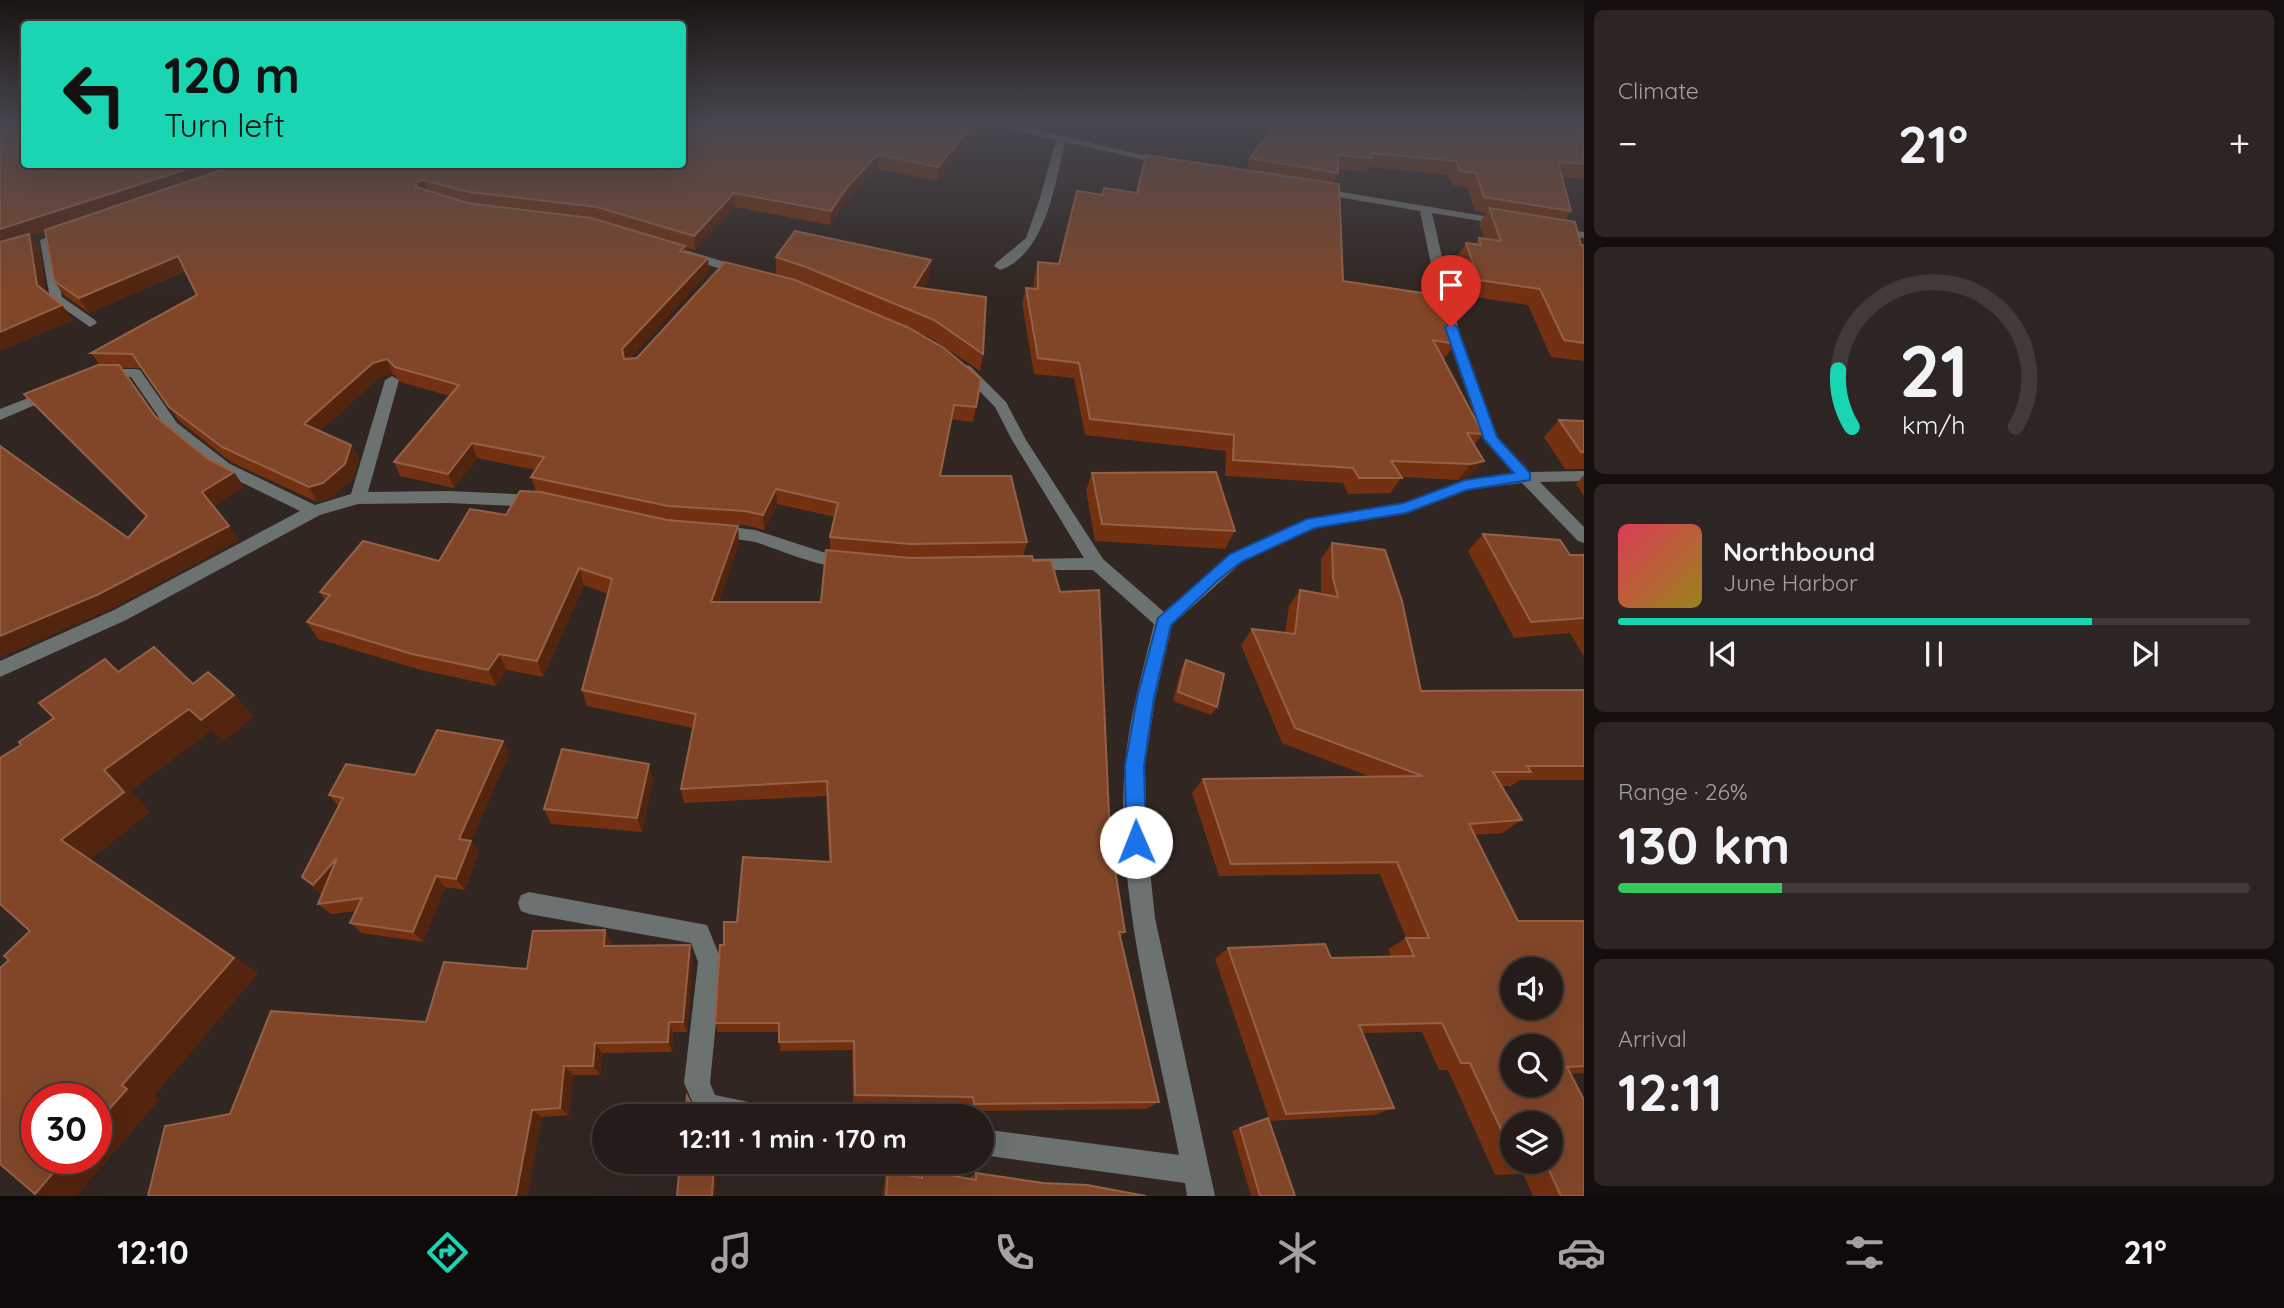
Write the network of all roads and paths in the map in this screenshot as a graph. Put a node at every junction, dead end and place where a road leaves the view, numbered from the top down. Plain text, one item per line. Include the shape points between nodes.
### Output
1 (1051, 180) edge
2 (1305, 189) edge
3 (1426, 209) junction
4 (1518, 225) edge
5 (82, 226) edge
6 (1544, 229) edge
7 (1584, 235) edge
8 (673, 250) edge
9 (1000, 266) dead end
10 (763, 277) edge
11 (90, 323) dead end
12 (957, 364) edge
13 (87, 379) edge
14 (392, 380) edge
15 (66, 387) edge
16 (0, 415) edge
17 (1584, 476) edge
18 (1525, 477) junction
19 (358, 498) junction
20 (559, 504) edge
21 (314, 511) junction
22 (704, 531) edge
23 (1584, 537) edge
24 (868, 563) edge
25 (1097, 564) junction
26 (1016, 565) edge
27 (1164, 622) junction
28 (0, 669) edge
29 (529, 903) dead end
30 (705, 1104) edge
31 (994, 1144) edge
32 (1198, 1183) edge

1 - 9 street via 1031,239
2 - 3 street
3 - 4 street
3 - 18 street via 1451,327 1490,439
5 - 11 street via 40,242 56,299
6 - 7 street
8 - 10 street via 720,271
12 - 25 street via 1001,405
13 - 21 street via 106,373 135,373 172,426 225,468
14 - 19 street
15 - 16 street
17 - 18 street
18 - 23 street
18 - 27 street via 1465,485 1406,508 1312,523 1236,558
19 - 20 street via 449,497
19 - 21 street
21 - 28 street via 120,615
22 - 24 street via 755,536 829,560
25 - 26 street
25 - 27 street
27 - 32 street via 1135,766 1136,842 1144,918
29 - 30 street via 699,933 710,962 696,1083
31 - 32 street

